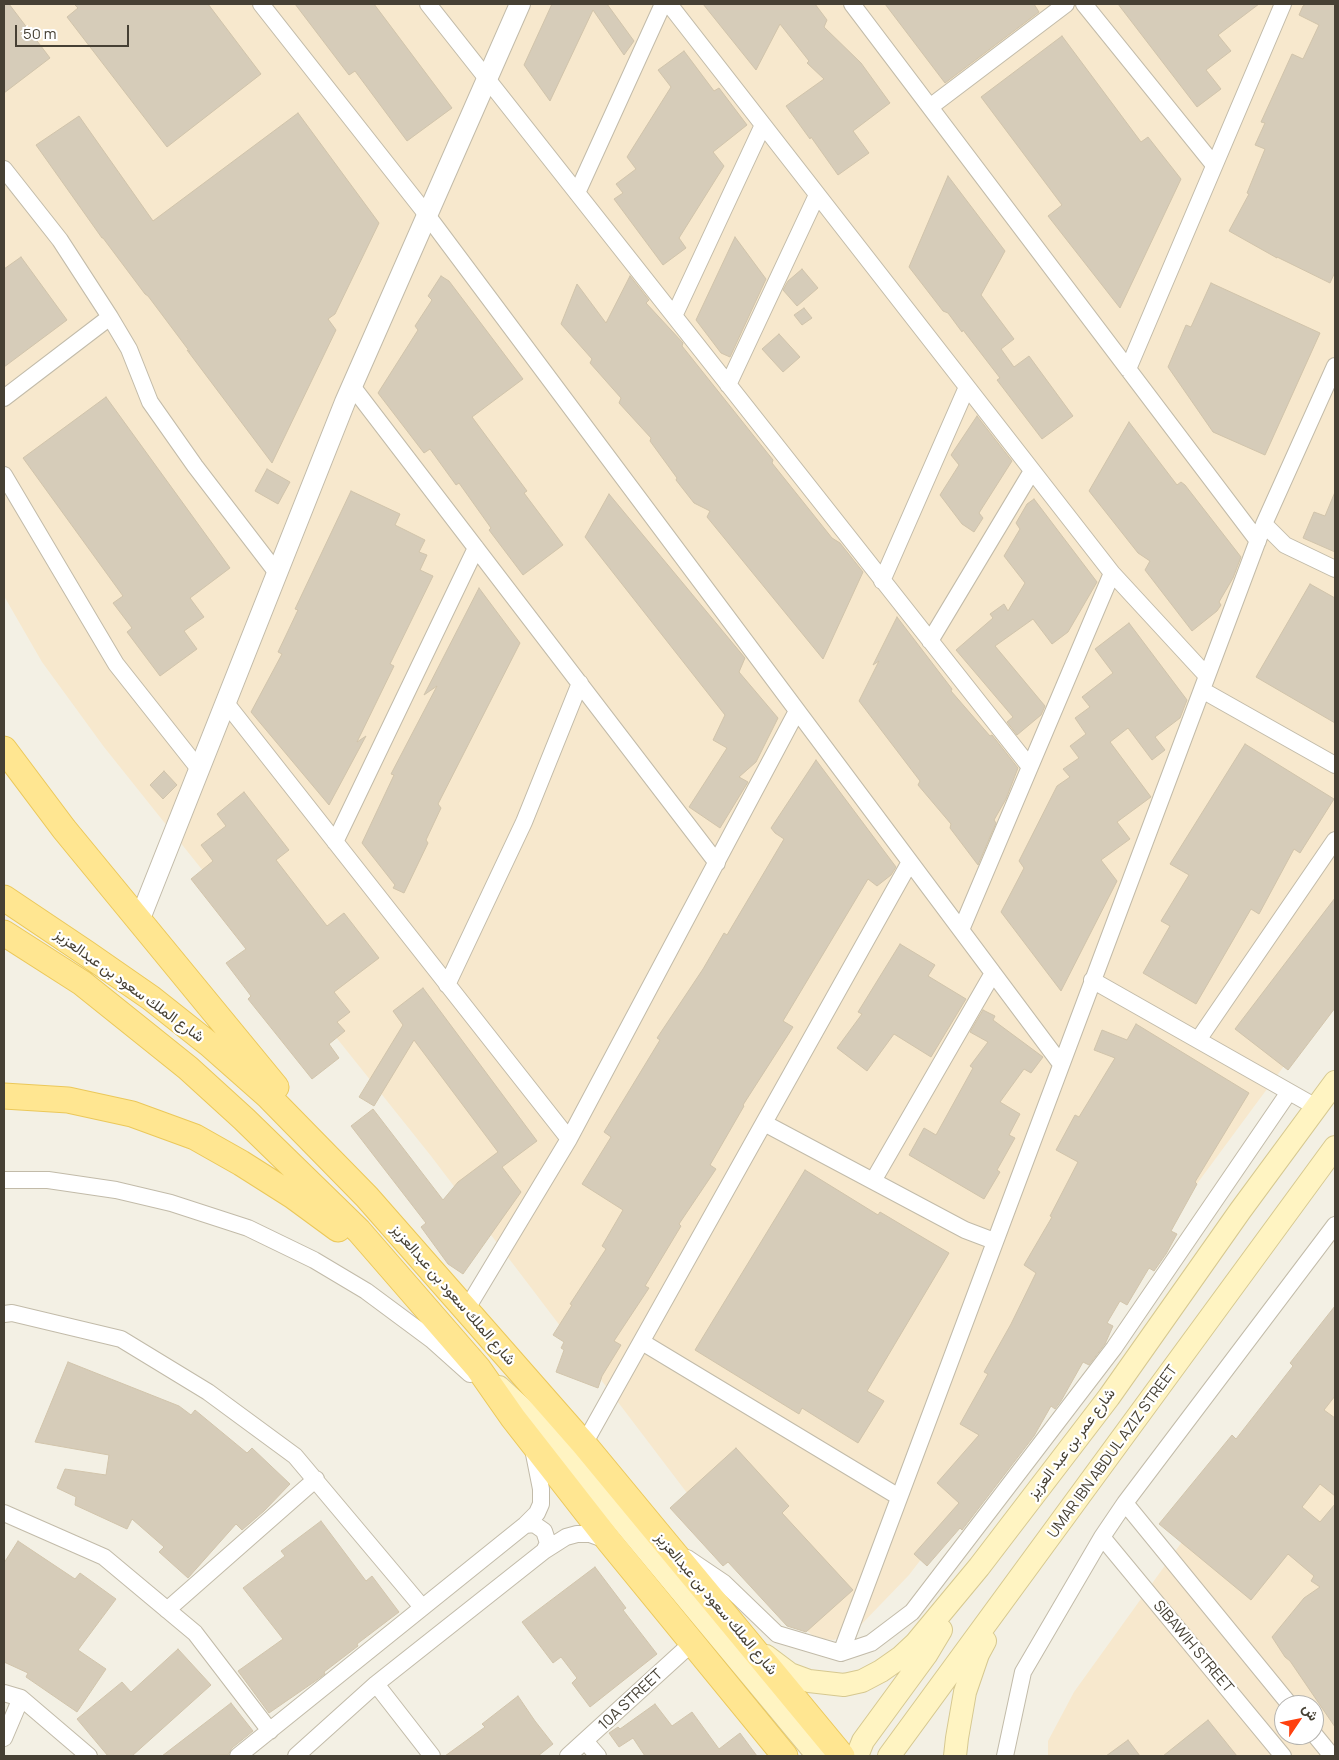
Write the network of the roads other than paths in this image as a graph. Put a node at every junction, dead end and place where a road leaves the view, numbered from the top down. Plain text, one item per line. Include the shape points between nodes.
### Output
1 (261, 4) edge
2 (428, 4) edge
3 (520, 4) edge
4 (663, 4) edge
5 (669, 4) edge
6 (852, 4) edge
7 (1066, 4) edge
8 (1084, 4) edge
9 (1283, 4) edge
10 (487, 79) junction
11 (930, 108) junction
12 (763, 125) junction
13 (1214, 165) junction
14 (4, 169) edge
15 (577, 193) junction
16 (817, 195) junction
17 (427, 215) junction
18 (110, 316) junction
19 (674, 316) junction
20 (1335, 366) edge
21 (1128, 369) junction
22 (728, 385) junction
23 (352, 386) junction
24 (967, 387) junction
25 (4, 398) edge
26 (1032, 470) junction
27 (4, 475) edge
28 (1264, 524) junction
29 (1258, 541) junction
30 (476, 548) junction
31 (1335, 570) edge
32 (277, 573) junction
33 (1112, 573) junction
34 (882, 581) junction
35 (930, 641) junction
36 (580, 683) junction
37 (1204, 683) junction
38 (226, 703) junction
39 (798, 711) junction
40 (4, 749) edge
41 (1335, 765) edge
42 (1030, 768) junction
43 (200, 769) junction
44 (1335, 840) edge
45 (335, 842) junction
46 (717, 862) junction
47 (910, 862) junction
48 (4, 898) edge
49 (139, 921) junction
50 (961, 930) junction
51 (4, 933) edge
52 (993, 973) junction
53 (1092, 980) junction
54 (447, 985) junction
55 (1198, 1040) junction
56 (1060, 1064) junction
57 (1335, 1082) edge
58 (1289, 1092) junction
59 (4, 1096) edge
60 (1316, 1107) junction
61 (764, 1123) junction
62 (569, 1138) junction
63 (1335, 1147) edge
64 (4, 1180) edge
65 (873, 1181) junction
66 (367, 1196) junction
67 (1335, 1225) edge
68 (994, 1241) junction
69 (1180, 1250) junction
70 (1185, 1289) junction
71 (466, 1310) junction
72 (4, 1314) edge
73 (433, 1318) junction
74 (642, 1342) junction
75 (478, 1368) junction
76 (512, 1418) junction
77 (532, 1444) junction
78 (584, 1444) junction
79 (316, 1479) junction
80 (899, 1497) junction
81 (1125, 1503) junction
82 (4, 1515) edge
83 (525, 1525) junction
84 (1102, 1537) junction
85 (609, 1541) junction
86 (663, 1541) junction
87 (544, 1551) junction
88 (979, 1567) junction
89 (1011, 1591) junction
90 (422, 1607) junction
91 (167, 1610) junction
92 (747, 1640) junction
93 (692, 1644) junction
94 (841, 1653) junction
95 (376, 1684) junction
96 (4, 1692) edge
97 (1282, 1695) edge
98 (21, 1698) junction
99 (270, 1731) junction
100 (4, 1738) edge
101 (586, 1742) junction
102 (1323, 1745) edge
103 (89, 1756) edge
104 (238, 1756) edge
105 (296, 1756) edge
106 (432, 1756) edge
107 (568, 1756) edge
108 (598, 1756) edge
109 (785, 1756) edge
110 (818, 1756) edge
111 (842, 1756) edge
112 (857, 1756) edge
113 (889, 1756) edge
114 (955, 1756) edge
115 (1005, 1756) edge
116 (1283, 1756) edge
117 (1332, 1756) edge

1 - 17 street
2 - 10 street
3 - 10 street
4 - 15 street
5 - 12 street
6 - 11 street
7 - 11 street
8 - 13 street
9 - 13 street
10 - 15 street
10 - 17 street
11 - 21 street
12 - 16 street
12 - 19 street
13 - 21 street
14 - 18 street via 60,240
15 - 19 street
16 - 22 street
16 - 24 street
17 - 23 street
17 - 39 street
18 - 25 street
18 - 32 street via 129,349 150,402
19 - 22 street
20 - 28 street
21 - 29 street
22 - 34 street
23 - 30 street
23 - 32 street
24 - 26 street
24 - 34 street
26 - 33 street
26 - 35 street
27 - 43 street via 116,664
28 - 29 street
28 - 31 street via 1285,545
29 - 37 street
30 - 36 street
30 - 45 street
32 - 38 street
33 - 37 street
33 - 42 street
34 - 35 street
35 - 42 street
36 - 46 street
36 - 54 street via 524,822
37 - 41 street
37 - 53 street
38 - 43 street
38 - 45 street
39 - 46 street
39 - 47 street
40 - 49 main road
42 - 50 street
43 - 49 street
44 - 55 street
45 - 54 street
46 - 62 street
47 - 50 street
47 - 61 street
48 - 66 main road, شارع الملك سعود بن عبدالعزيز via 151,998 209,1044 269,1097
49 - 66 main road
50 - 52 street
51 - 73 main road, شارع الملك سعود بن عبدالعزيز via 82,983 188,1068 244,1118 359,1231
52 - 56 street
52 - 65 street
53 - 55 street
53 - 56 street
54 - 62 street
55 - 58 street
56 - 68 street
57 - 60 main road, شارع عمر بن عبد العزيز
58 - 60 street
58 - 69 street
59 - 73 main road via 68,1100 132,1114 195,1137 293,1196 343,1233
60 - 70 main road, شارع عمر بن عبد العزيز
61 - 65 street
61 - 74 street
62 - 71 street
63 - 89 main road, UMAR IBN ABDUL AZIZ STREET
64 - 76 street via 48,1180 116,1190 171,1203 248,1228 314,1260 366,1292 432,1340
65 - 68 street via 965,1230
66 - 71 main road, شارع الملك سعود بن عبدالعزيز
67 - 81 street
68 - 80 street
69 - 70 street
69 - 94 street via 1114,1348 912,1612 871,1643
70 - 88 main road, شارع عمر بن عبد العزيز via 1109,1397
71 - 78 main road, شارع الملك سعود بن عبدالعزيز
72 - 79 street via 12,1313 121,1339 208,1392 296,1456
73 - 75 main road, شارع الملك سعود بن عبدالعزيز
74 - 78 street
74 - 80 street
75 - 76 main road, شارع الملك سعود بن عبدالعزيز
75 - 110 main road via 553,1437
76 - 77 main road, شارع الملك سعود بن عبدالعزيز
77 - 83 street via 541,1504
77 - 85 main road, شارع الملك سعود بن عبدالعزيز
78 - 86 main road, شارع الملك سعود بن عبدالعزيز
79 - 90 street
79 - 91 street
80 - 94 street
81 - 84 street
81 - 97 street
82 - 91 street via 104,1557
83 - 87 street via 534,1524 544,1531 548,1544
83 - 90 street
84 - 115 street via 1023,1672
84 - 116 street, SIBAWIH STREET
85 - 87 street via 590,1534 577,1534
85 - 93 main road, شارع الملك سعود بن عبدالعزيز
86 - 92 main road, شارع الملك سعود بن عبدالعزيز
86 - 94 street via 724,1583 777,1634
87 - 95 street
88 - 92 main road, شارع عمر بن عبد العزيز via 916,1643 882,1671 862,1681 844,1685 809,1681 790,1674
88 - 112 main road via 926,1655 863,1741
89 - 113 main road, UMAR IBN ABDUL AZIZ STREET
89 - 114 main road via 978,1654 965,1692
90 - 99 street
91 - 99 street via 195,1633
92 - 111 main road, شارع الملك سعود بن عبدالعزيز
93 - 101 street, 10A STREET
93 - 109 main road, شارع الملك سعود بن عبدالعزيز
95 - 105 street
95 - 106 street
96 - 98 street
98 - 100 street
98 - 103 street
99 - 104 street
101 - 107 street, 10A STREET
101 - 108 street
102 - 117 street

